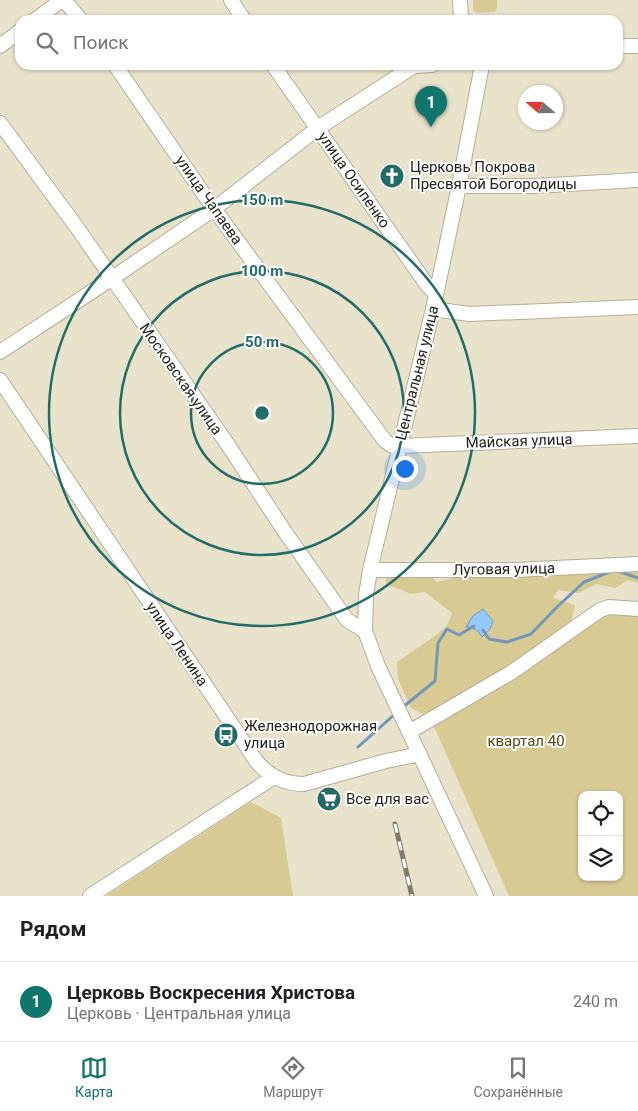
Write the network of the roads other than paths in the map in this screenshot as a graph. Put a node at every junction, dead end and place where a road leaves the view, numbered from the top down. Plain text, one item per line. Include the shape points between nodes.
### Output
1 (63, 0) edge
2 (231, 0) edge
3 (460, 0) edge
4 (42, 15) edge
5 (76, 15) edge
6 (241, 15) edge
7 (461, 15) edge
8 (15, 35) edge
9 (0, 46) edge
10 (623, 46) edge
11 (638, 46) edge
12 (117, 70) edge
13 (276, 70) edge
14 (408, 70) edge
15 (481, 70) edge
16 (0, 123) edge
17 (318, 128) junction
18 (638, 180) edge
19 (460, 186) junction
20 (214, 209) junction
21 (111, 279) junction
22 (436, 294) junction
23 (638, 307) edge
24 (433, 309) junction
25 (0, 352) edge
26 (0, 380) edge
27 (638, 436) edge
28 (400, 446) junction
29 (638, 564) edge
30 (370, 570) junction
31 (638, 609) edge
32 (365, 631) junction
33 (409, 732) junction
34 (420, 754) junction
35 (274, 777) junction
36 (90, 896) edge
37 (486, 896) edge

1 - 4 street
1 - 5 street
2 - 6 street
3 - 7 street
8 - 9 street
10 - 11 street
12 - 20 street, улица Чапаева
13 - 17 street, улица Осипенко
14 - 17 street
15 - 19 street, Центральная улица
16 - 21 street, Московская улица
17 - 20 street
17 - 22 street, улица Осипенко via 426,285
18 - 19 street
19 - 22 street, Центральная улица
20 - 21 street
20 - 28 street, улица Чапаева via 385,441
21 - 25 street
21 - 32 street, Московская улица via 347,620
22 - 24 street, Центральная улица
23 - 24 street via 469,314
24 - 28 street, Центральная улица
26 - 35 street, улица Ленина via 256,762
27 - 28 street, Майская улица
28 - 30 street, Центральная улица
29 - 30 street, Луговая улица via 515,570
30 - 32 street, Центральная улица via 364,605
31 - 33 street via 609,607 600,610 512,672
32 - 33 street, Центральная улица
33 - 34 street, Центральная улица
34 - 35 street, улица Ленина via 304,784 292,784
34 - 37 street, Центральная улица
35 - 36 street

